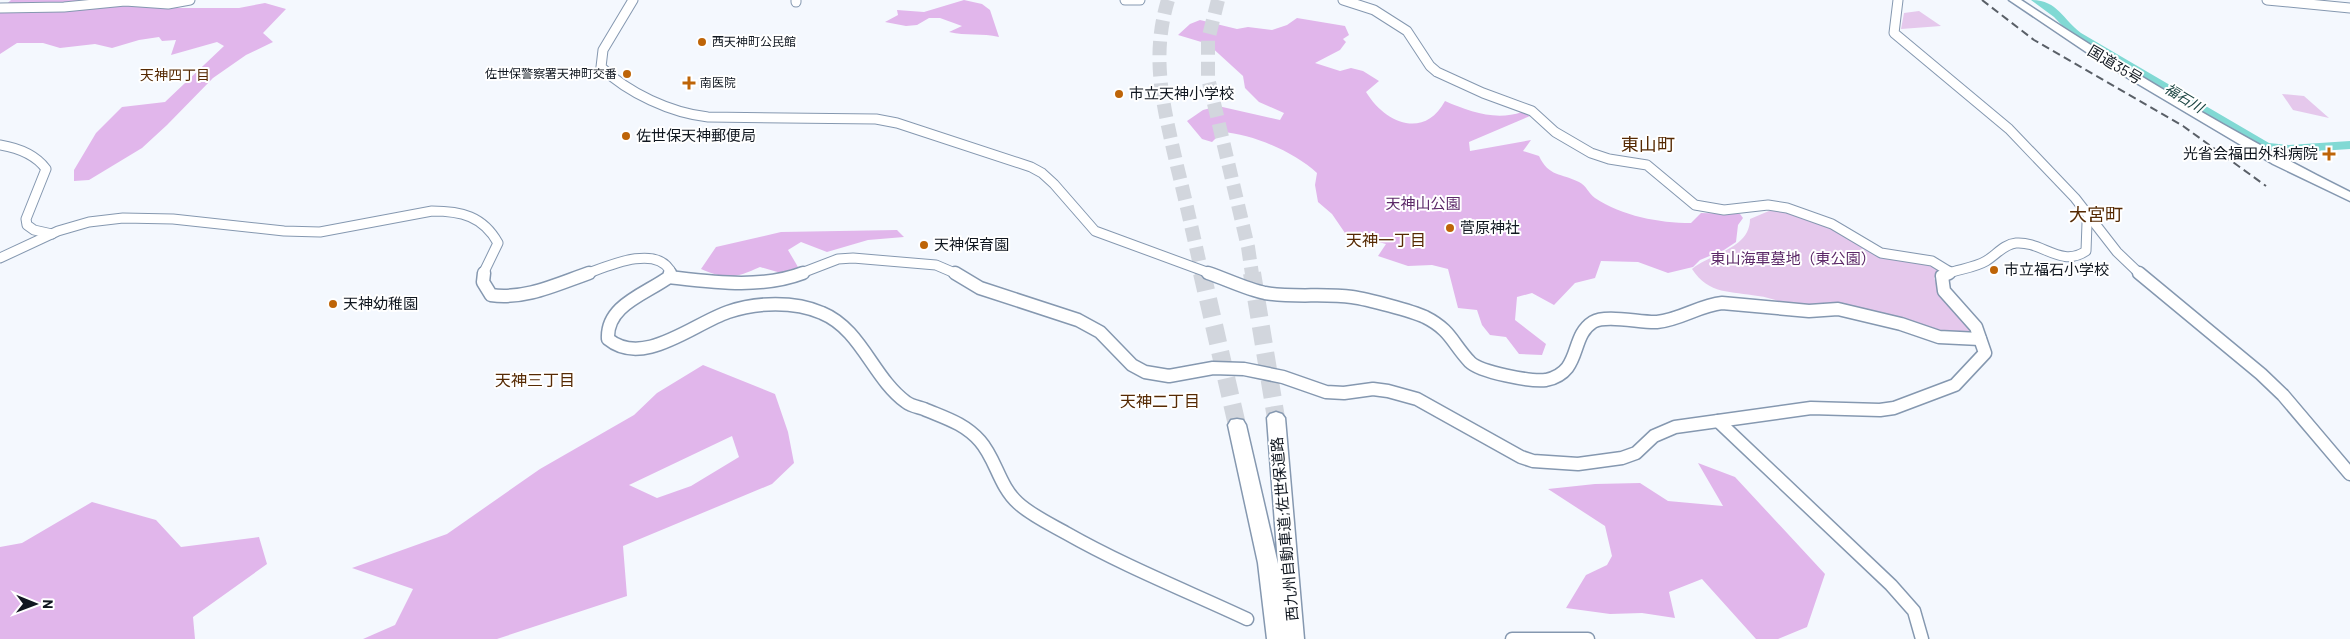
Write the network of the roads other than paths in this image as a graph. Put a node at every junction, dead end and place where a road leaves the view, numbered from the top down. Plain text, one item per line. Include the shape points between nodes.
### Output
1 (190, 0) edge
2 (633, 0) edge
3 (1125, 0) edge
4 (1140, 0) edge
5 (1343, 0) edge
6 (1898, 0) edge
7 (2014, 0) edge
8 (2267, 0) edge
9 (0, 8) edge
10 (2350, 8) edge
11 (0, 145) edge
12 (2350, 197) edge
13 (2090, 216) junction
14 (52, 234) junction
15 (0, 258) edge
16 (1950, 272) junction
17 (669, 277) junction
18 (1980, 339) junction
19 (1276, 418) tunnel mouth
20 (1718, 421) junction
21 (1237, 425) tunnel mouth
22 (2350, 474) edge
23 (1247, 619) dead end
24 (1277, 639) edge
25 (1294, 639) edge
26 (1512, 639) edge
27 (1588, 639) edge
28 (1922, 639) edge

1 - 9 street via 168,4 125,1 64,7
2 - 18 street via 603,50 601,68 617,81 678,111 708,117 897,122 1017,161 1042,173 1095,231 1107,237 1265,293 1353,297 1424,317 1448,332 1470,363 1516,378 1545,380 1563,374 1571,364 1584,331 1594,321 1658,322 1722,303 1810,311 1838,309 1939,337
3 - 4 street
5 - 16 street via 1374,10 1407,32 1437,72 1532,111 1555,132 1591,153 1647,165 1695,205 1724,210 1768,205 1787,208 1832,224 1881,252 1932,261
6 - 13 street via 1894,32 2009,129
7 - 12 highway, 国道35号 via 2105,60 2278,161
8 - 10 street
11 - 14 street via 43,163 46,169 44,179 26,219 27,225 34,230
13 - 16 street via 2086,251 2081,256 2064,258 2018,243 1968,269
13 - 22 street via 2136,271 2283,395
14 - 15 street
14 - 17 street via 89,222 124,218 320,232 432,211 450,211 464,213 497,237 498,243 482,280 491,295 509,298 526,295 622,261 644,257 663,261 670,270
16 - 18 street via 1942,276 1941,282 1949,299 1975,325
17 - 20 street via 755,283 787,279 838,259 853,258 936,265 980,288 1078,320 1100,332 1132,365 1145,372 1169,376 1213,368 1244,369 1283,377 1326,392 1373,389 1405,395 1535,463 1553,466 1634,454 1660,432
17 - 23 street via 612,316 606,332 611,343 631,350 651,347 728,312 755,306 791,306 824,312 837,320 907,403 962,424 981,442 1008,493 1019,504 1094,549
18 - 20 street via 1985,352 1955,385 1905,405 1880,410 1811,408
19 - 25 highway, 西九州自動車道;佐世保道路
20 - 28 street via 1891,585 1914,611
21 - 24 highway, 西九州自動車道;佐世保道路 via 1268,563
26 - 27 street

